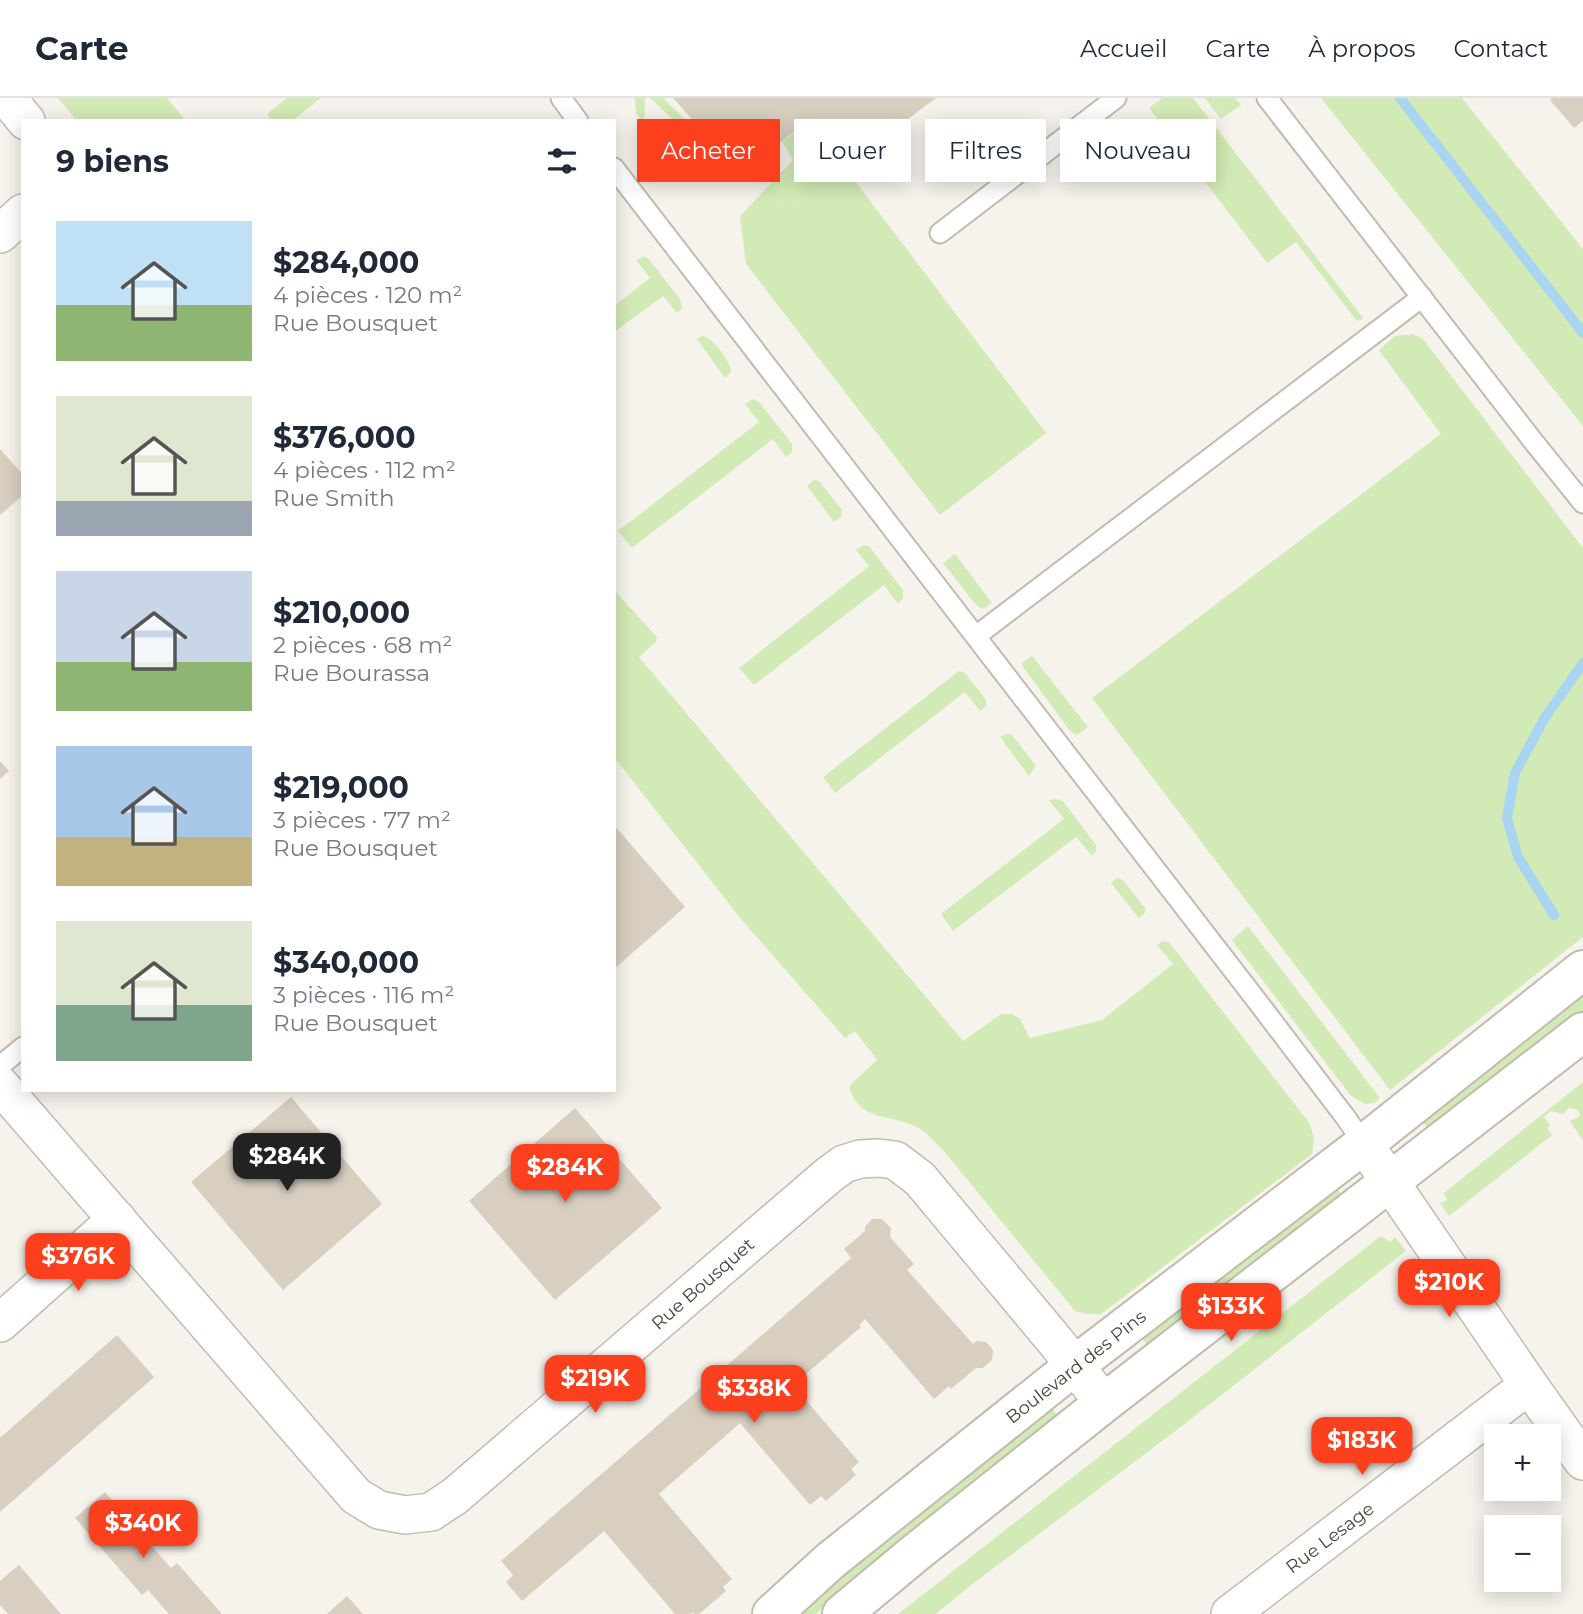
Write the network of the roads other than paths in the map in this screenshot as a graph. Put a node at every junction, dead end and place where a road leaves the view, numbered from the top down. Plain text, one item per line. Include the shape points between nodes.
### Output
1 (7, 98) edge
2 (561, 98) edge
3 (1116, 98) edge
4 (1267, 98) edge
5 (24, 119) edge
6 (577, 119) edge
7 (616, 171) edge
8 (21, 215) edge
9 (940, 233) dead end
10 (0, 234) edge
11 (1422, 297) junction
12 (1583, 503) edge
13 (976, 636) junction
14 (1583, 970) edge
15 (1583, 1032) edge
16 (21, 1048) edge
17 (0, 1066) edge
18 (0, 1085) edge
19 (1364, 1144) junction
20 (1389, 1183) junction
21 (117, 1219) junction
22 (0, 1323) edge
23 (1074, 1366) junction
24 (1529, 1385) junction
25 (1104, 1404) junction
26 (1583, 1461) edge
27 (772, 1614) edge
28 (842, 1614) edge
29 (1230, 1614) edge

1 - 5 street
2 - 6 lane
3 - 9 lane
4 - 11 lane
7 - 13 lane
8 - 10 street
11 - 12 lane
11 - 13 lane
13 - 19 lane
14 - 19 street, Boulevard des Pins
15 - 20 street
16 - 17 lane
18 - 21 street, Rue Bousquet
19 - 20 street
19 - 23 street, Boulevard des Pins
20 - 24 street
20 - 25 street
21 - 22 street
21 - 23 street, Rue Bousquet via 356,1496 379,1510 405,1516 431,1512 455,1496 830,1174 860,1159 895,1160 920,1179
23 - 25 street, Rue Bousquet
23 - 27 street, Boulevard des Pins via 831,1561
24 - 26 street
24 - 29 street, Rue Lesage
25 - 28 street

